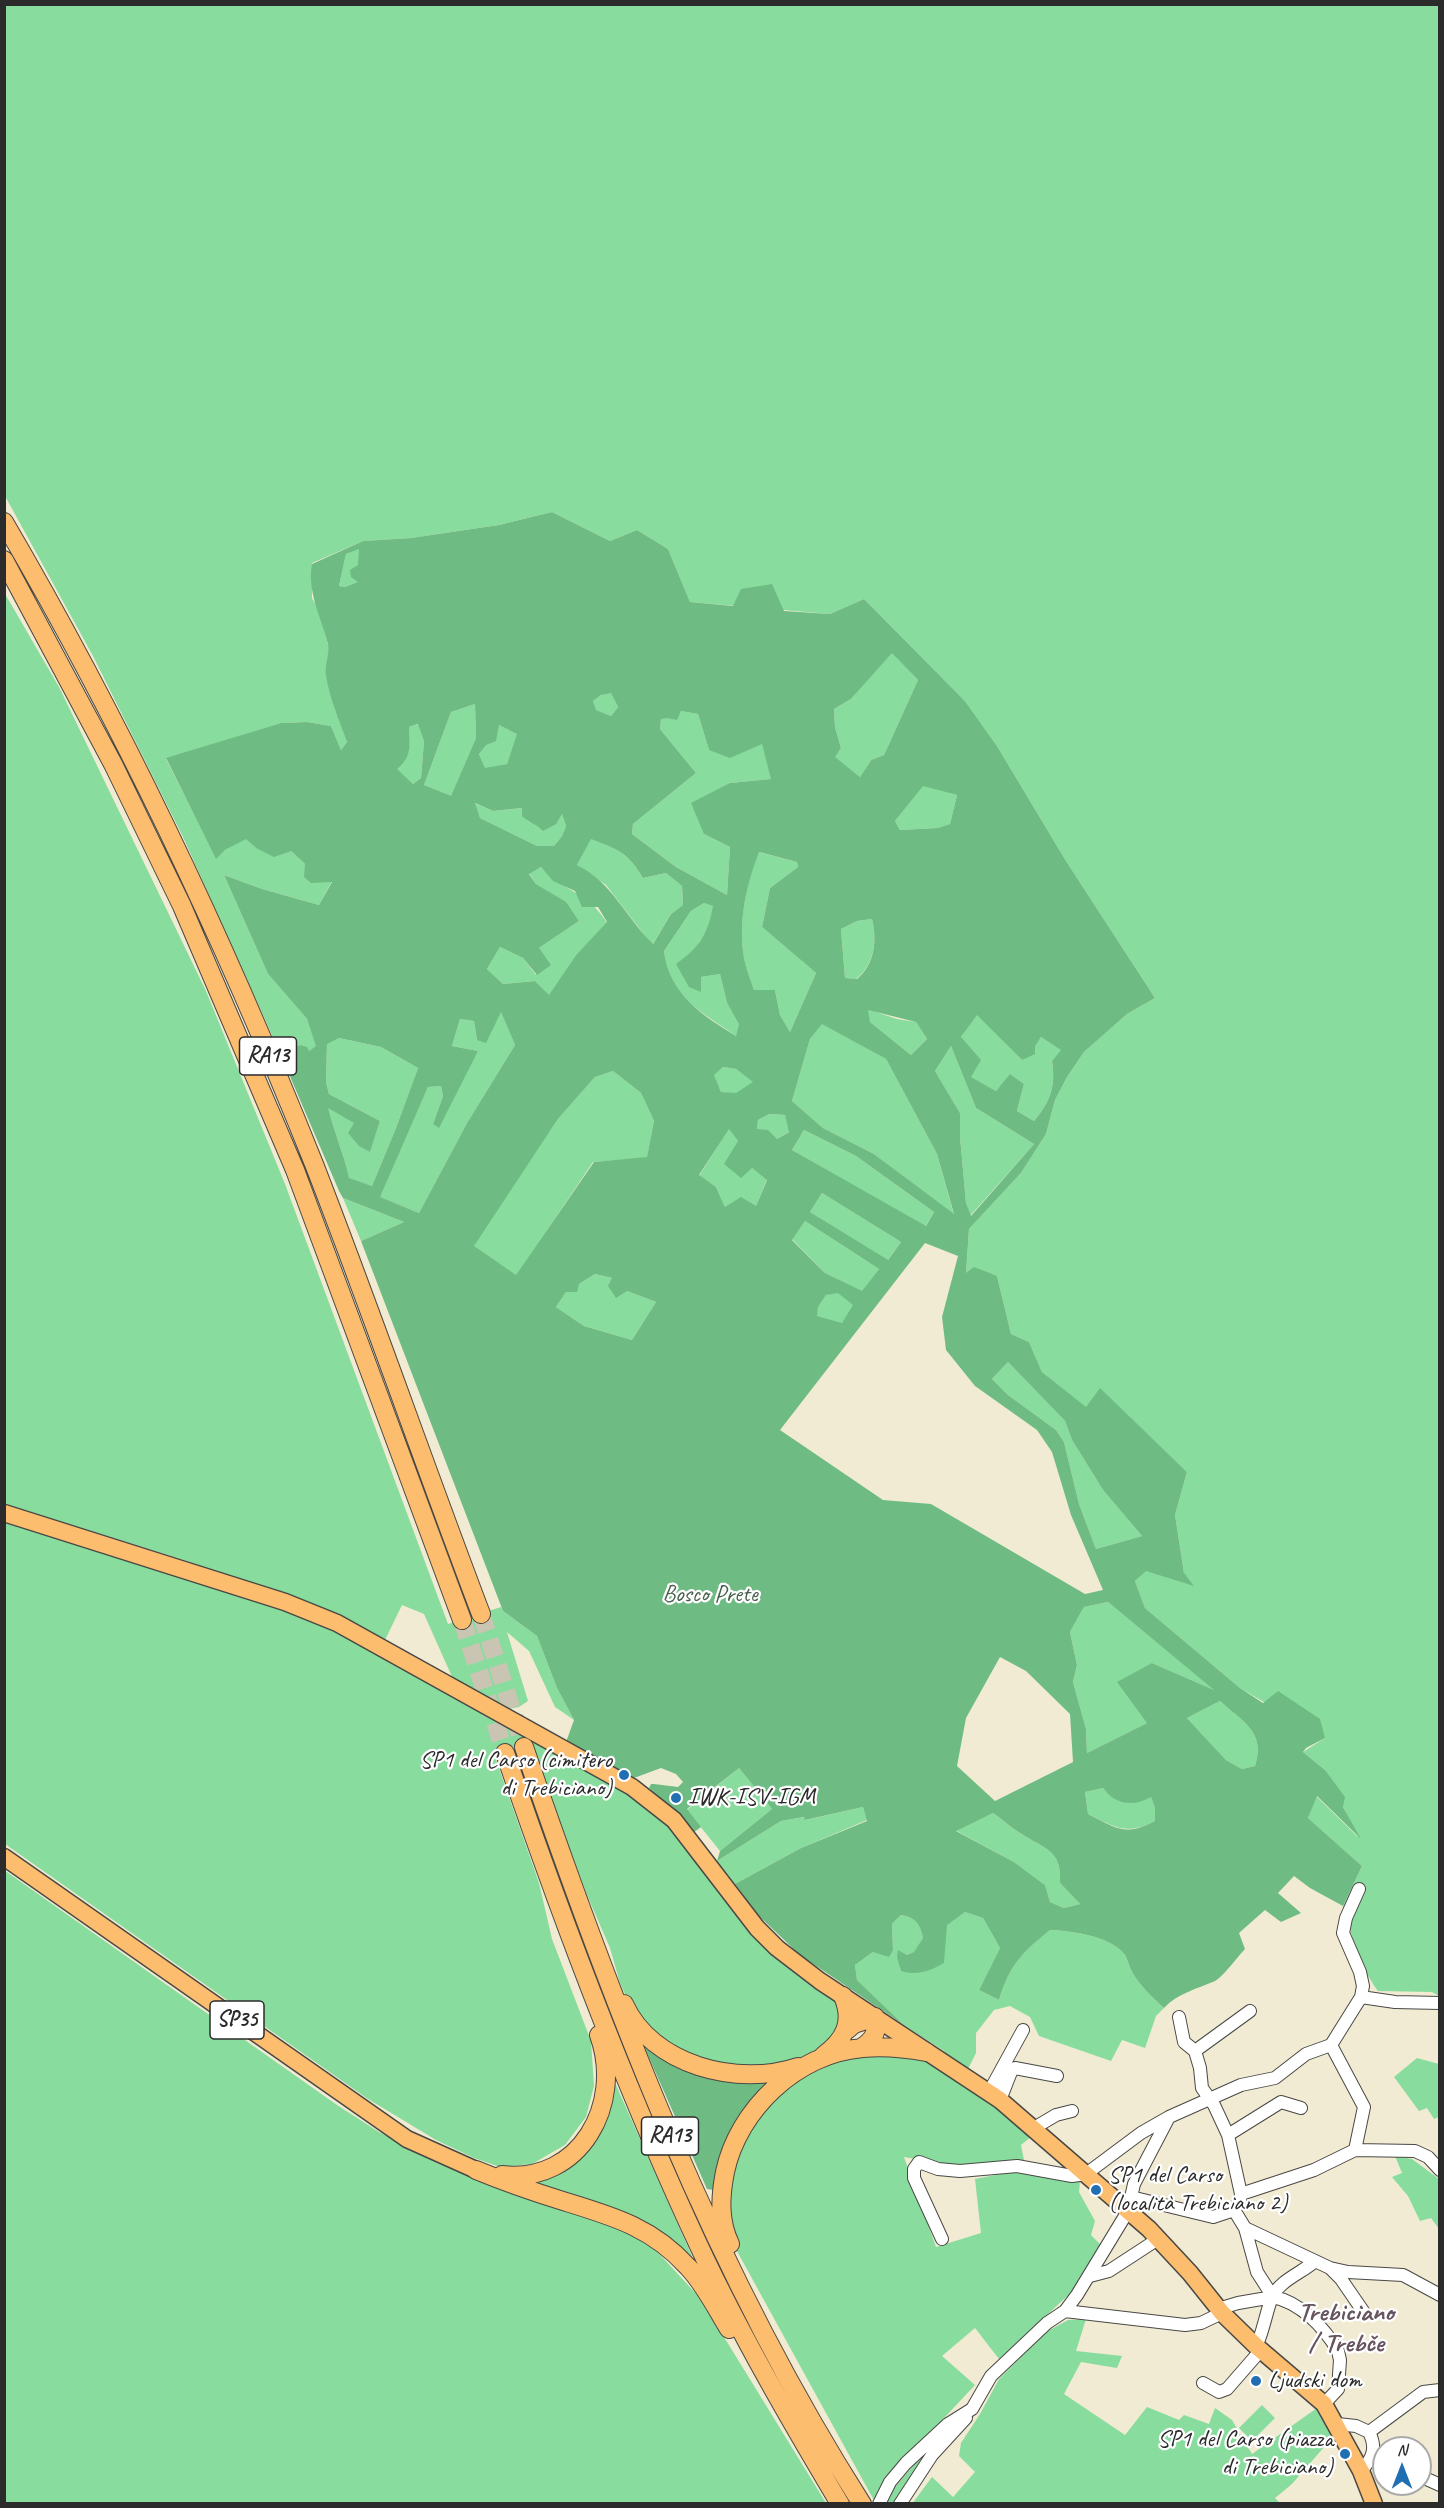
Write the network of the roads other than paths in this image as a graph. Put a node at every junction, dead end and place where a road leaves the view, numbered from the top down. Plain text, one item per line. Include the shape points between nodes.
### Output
1 (4, 522) edge
2 (4, 560) edge
3 (4, 1513) edge
4 (481, 1614) tunnel mouth
5 (462, 1620) tunnel mouth
6 (524, 1747) tunnel mouth
7 (505, 1753) tunnel mouth
8 (4, 1857) edge
9 (567, 1871) junction
10 (548, 1879) junction
11 (1359, 1889) dead end
12 (843, 1996) junction
13 (1361, 1996) junction
14 (1440, 2003) edge
15 (1250, 2011) dead end
16 (875, 2017) junction
17 (1179, 2017) dead end
18 (847, 2030) junction
19 (1023, 2030) dead end
20 (1331, 2044) junction
21 (861, 2048) junction
22 (1196, 2051) junction
23 (926, 2052) junction
24 (815, 2061) junction
25 (1057, 2076) dead end
26 (994, 2096) junction
27 (1209, 2098) junction
28 (1301, 2108) dead end
29 (1072, 2110) dead end
30 (1169, 2117) junction
31 (1034, 2128) junction
32 (1228, 2134) junction
33 (1355, 2150) junction
34 (476, 2170) junction
35 (1440, 2170) edge
36 (1086, 2174) junction
37 (1241, 2194) junction
38 (1130, 2204) junction
39 (1234, 2210) junction
40 (1245, 2228) junction
41 (942, 2239) dead end
42 (1158, 2239) junction
43 (1315, 2261) junction
44 (1330, 2268) junction
45 (1090, 2276) junction
46 (1440, 2295) edge
47 (1272, 2297) junction
48 (1065, 2311) junction
49 (1220, 2311) junction
50 (1365, 2314) dead end
51 (1258, 2348) junction
52 (1203, 2383) dead end
53 (1440, 2390) edge
54 (1324, 2404) junction
55 (972, 2409) junction
56 (1337, 2424) junction
57 (1369, 2432) junction
58 (1366, 2465) junction
59 (1372, 2465) edge
60 (838, 2500) edge
61 (863, 2504) edge
62 (879, 2504) edge
63 (900, 2504) edge
64 (1374, 2504) edge

1 - 4 highway, RA13 via 131,756 199,897 342,1237
2 - 5 highway, RA13 via 114,764 182,906 295,1170
3 - 12 main road via 308,1611 363,1637 632,1787 674,1820 767,1938
6 - 9 highway, RA13
7 - 10 highway, RA13
8 - 34 main road, SP35 via 400,2134
9 - 24 highway via 628,2012 656,2043 680,2058 721,2072 763,2074
9 - 61 highway, RA13 via 644,2075 701,2206 802,2404
10 - 34 highway via 565,1943 603,2046 606,2082 602,2106 587,2139 550,2169 526,2176
10 - 60 highway, RA13 via 646,2127 699,2247 754,2354
11 - 13 street via 1343,1933 1360,1972
12 - 16 main road
12 - 18 highway
13 - 14 street
13 - 20 street
15 - 22 street
16 - 18 highway
16 - 21 highway via 874,2037
16 - 23 main road
17 - 22 street via 1184,2042
18 - 24 highway via 834,2048
19 - 26 street
20 - 27 street via 1306,2054 1275,2078 1241,2085
20 - 33 street via 1364,2107
21 - 23 highway
21 - 24 highway
22 - 27 street via 1202,2088
23 - 26 main road
24 - 61 highway via 778,2086 744,2123 728,2161 722,2214 727,2238 754,2300
25 - 26 street via 1015,2068
26 - 31 main road
27 - 30 street
27 - 32 street
28 - 32 street via 1281,2102
29 - 31 street
30 - 36 street
30 - 38 street via 1134,2184
31 - 36 main road
32 - 37 street
33 - 35 street via 1415,2151 1428,2157
33 - 37 street via 1314,2170
34 - 60 highway via 615,2216 661,2243 686,2265
36 - 38 main road
36 - 41 street via 1072,2176 1017,2166 960,2171 919,2162 914,2178
37 - 39 street
38 - 39 street via 1213,2217
38 - 42 main road
38 - 45 street
39 - 40 street
40 - 43 street
40 - 47 street via 1257,2272
42 - 45 street via 1109,2271
42 - 49 main road
43 - 44 street
43 - 47 street
44 - 46 street via 1403,2275
44 - 50 street
45 - 48 street
47 - 49 street via 1238,2303
47 - 51 street
47 - 54 street via 1304,2311 1338,2351 1338,2389
48 - 49 street via 1185,2325 1200,2323
48 - 55 street via 1047,2323 992,2376
49 - 51 main road
51 - 52 street via 1227,2390 1219,2392
51 - 54 main road
53 - 57 street via 1423,2392
54 - 56 main road
55 - 62 street via 948,2424 906,2463
55 - 63 street via 932,2455
56 - 57 street
56 - 58 main road
57 - 58 street via 1374,2443
58 - 59 street
58 - 64 main road

